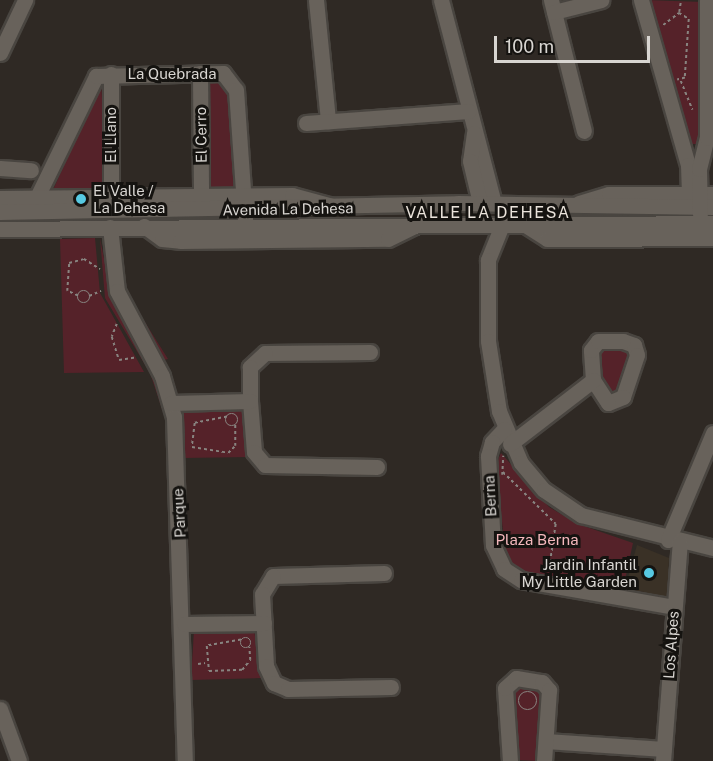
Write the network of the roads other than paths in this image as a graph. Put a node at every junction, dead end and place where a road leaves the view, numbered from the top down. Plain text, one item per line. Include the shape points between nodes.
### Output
1 (25, 0) edge
2 (316, 0) edge
3 (441, 0) edge
4 (601, 0) edge
5 (641, 0) edge
6 (707, 0) edge
7 (552, 6) edge
8 (0, 53) edge
9 (200, 73) junction
10 (111, 74) junction
11 (469, 111) junction
12 (328, 121) junction
13 (306, 123) dead end
14 (584, 131) dead end
15 (706, 147) junction
16 (682, 148) junction
17 (0, 168) edge
18 (31, 170) dead end
19 (201, 196) junction
20 (38, 197) junction
21 (111, 197) junction
22 (0, 198) edge
23 (703, 199) edge
24 (245, 203) junction
25 (458, 203) junction
26 (487, 203) junction
27 (520, 203) junction
28 (0, 212) edge
29 (706, 223) edge
30 (416, 225) junction
31 (457, 225) junction
32 (475, 225) junction
33 (514, 225) junction
34 (144, 226) junction
35 (245, 226) junction
36 (110, 227) junction
37 (0, 229) edge
38 (713, 238) edge
39 (488, 260) junction
40 (370, 352) dead end
41 (592, 380) dead end
42 (250, 401) junction
43 (171, 403) junction
44 (712, 439) edge
45 (506, 443) junction
46 (377, 467) dead end
47 (674, 541) junction
48 (713, 548) edge
49 (384, 573) dead end
50 (674, 607) junction
51 (264, 623) junction
52 (184, 624) junction
53 (392, 687) dead end
54 (0, 709) edge
55 (546, 741) junction
56 (11, 754) edge
57 (663, 755) edge
58 (19, 761) edge
59 (185, 761) edge
60 (510, 761) edge
61 (544, 761) edge

1 - 8 street
2 - 12 street
3 - 11 street
4 - 7 street
5 - 16 street
6 - 15 street
7 - 14 street
9 - 10 street, La Quebrada
9 - 19 street, El Cerro
9 - 24 street, La Quebrada via 228,74 235,84
10 - 20 street, La Quebrada via 91,81
10 - 21 street, El Llano
11 - 12 street
11 - 26 street
12 - 13 street
15 - 16 street
15 - 23 street
16 - 23 street
17 - 18 street
19 - 21 street
19 - 24 street
20 - 21 street
20 - 22 street
23 - 27 street, Avenida La Dehesa
23 - 29 street
24 - 25 street, Avenida La Dehesa via 300,196 338,209
24 - 28 street, Avenida La Dehesa
24 - 35 street, La Quebrada
25 - 26 street, Avenida La Dehesa
25 - 31 street
26 - 27 street, Avenida La Dehesa
27 - 33 street via 523,216
29 - 33 street, Avenida La Dehesa
30 - 31 street, Avenida La Dehesa
30 - 34 street, Avenida La Dehesa via 388,239 180,241 162,239
30 - 35 street, Avenida La Dehesa
31 - 32 street, Avenida La Dehesa
32 - 33 street, Avenida La Dehesa
32 - 39 street
33 - 38 street, Avenida La Dehesa via 547,239
33 - 39 street
34 - 35 street, Avenida La Dehesa
34 - 36 street, Avenida La Dehesa
36 - 37 street, Avenida La Dehesa
36 - 43 street, Parque via 117,291
39 - 45 street via 489,355
40 - 42 street via 265,353 250,367
41 - 45 street, Berna
42 - 43 street
42 - 46 street via 254,452 265,465
43 - 52 street, Parque
44 - 47 street
45 - 47 street via 535,481 568,508 612,527
45 - 50 street, Berna via 488,456 494,545 504,569 521,580
47 - 48 street
47 - 50 street, Los Alpes
49 - 51 street via 278,574 263,589
50 - 57 street, Los Alpes
51 - 52 street
51 - 53 street via 267,670 278,686
52 - 59 street, Parque
54 - 56 street
55 - 57 street, Los Alpes
55 - 60 street via 549,690 542,682 512,679 504,692
55 - 61 street
56 - 58 street

